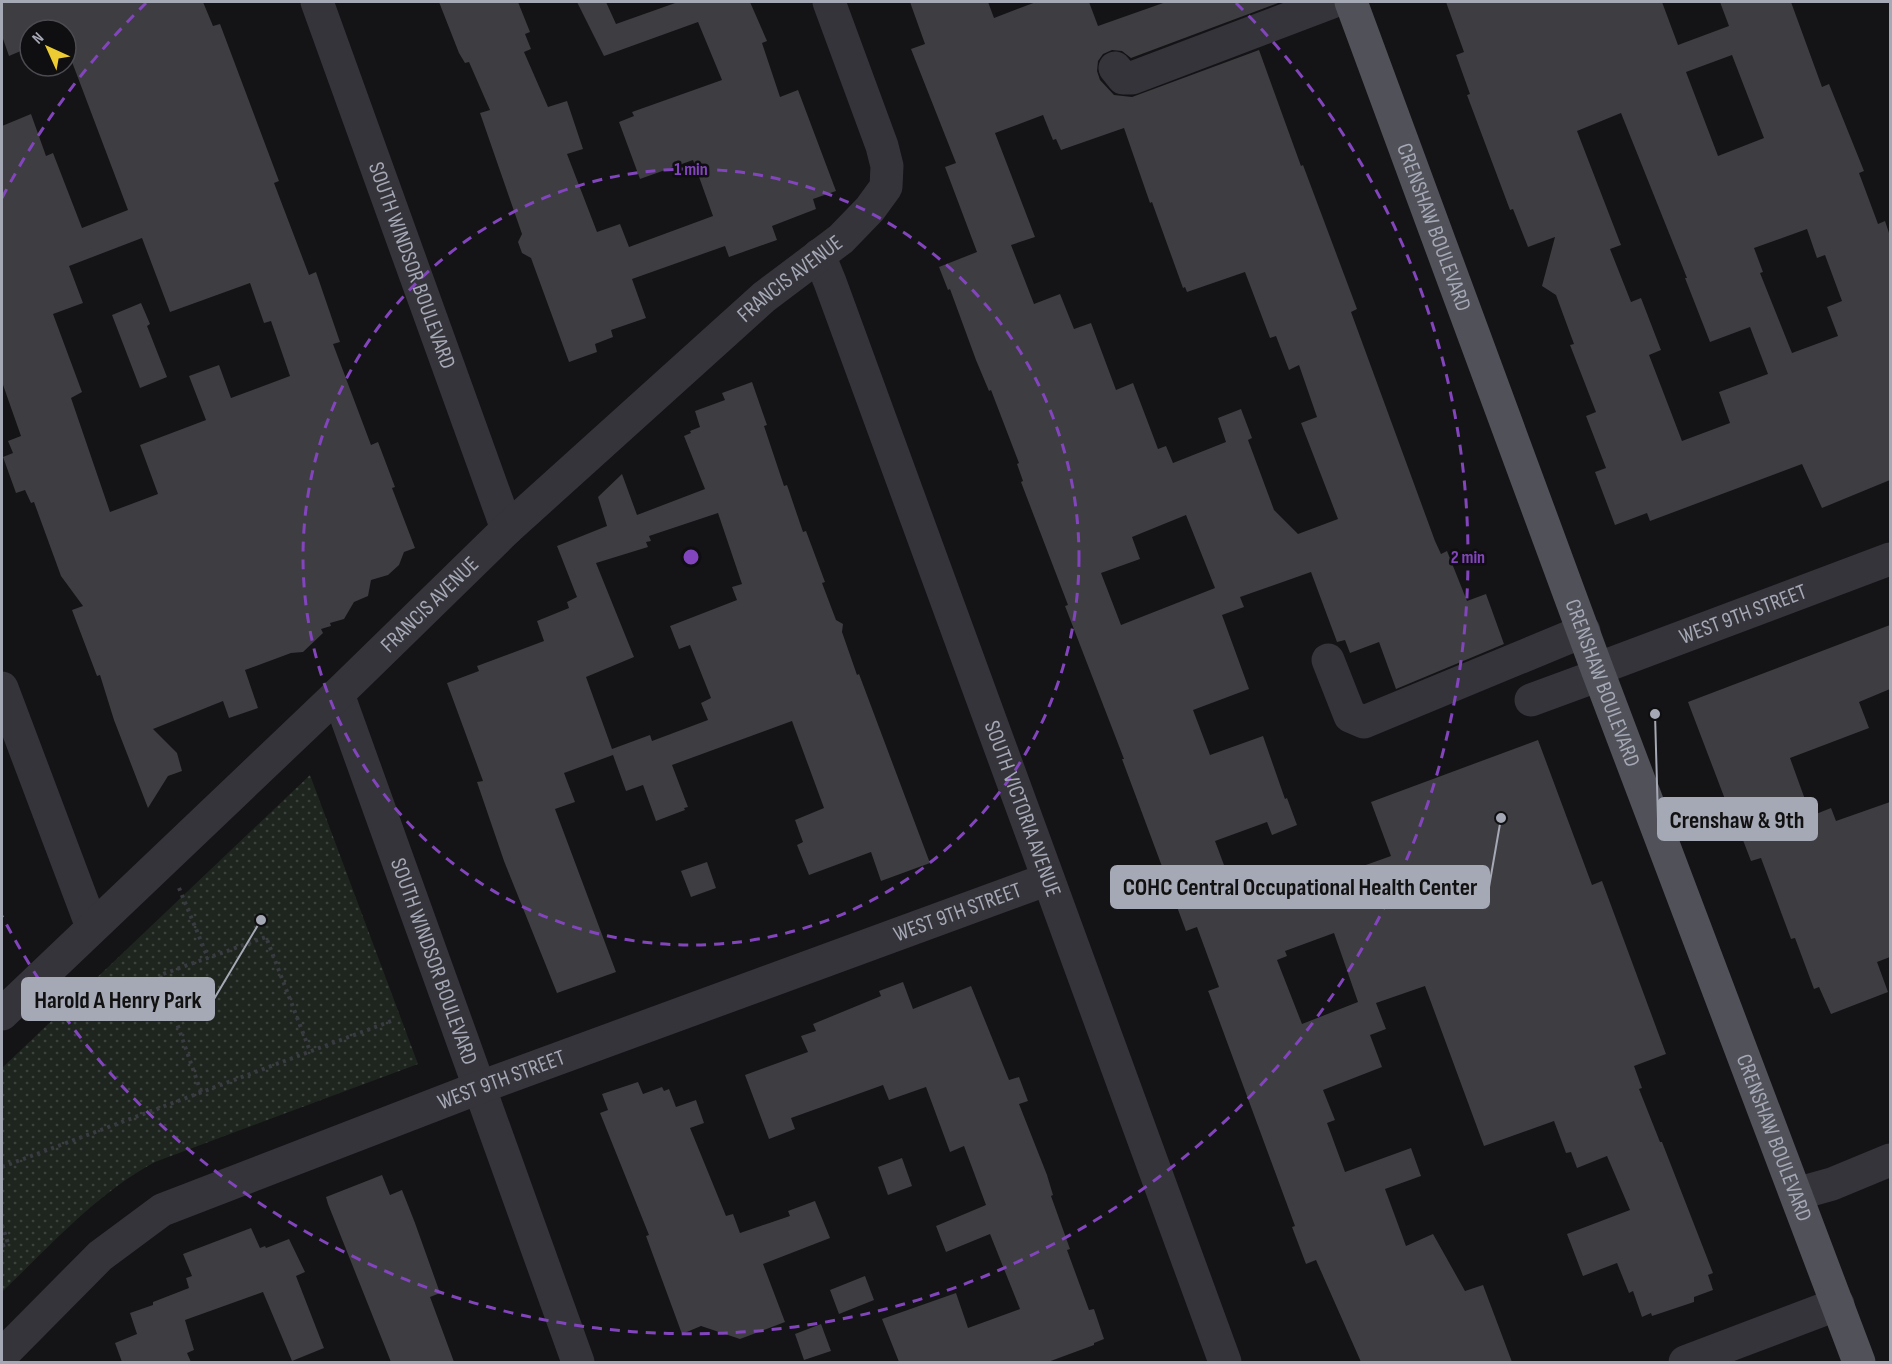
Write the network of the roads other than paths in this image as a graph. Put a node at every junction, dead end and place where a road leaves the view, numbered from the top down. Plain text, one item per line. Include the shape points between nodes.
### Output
1 (317, 2) edge
2 (829, 2) edge
3 (1332, 2) edge
4 (1351, 2) edge
5 (1114, 68) dead end
6 (819, 255) junction
7 (507, 529) junction
8 (1890, 559) edge
9 (1584, 632) junction
10 (1328, 660) dead end
11 (1598, 672) junction
12 (2, 688) edge
13 (338, 694) junction
14 (1531, 700) dead end
15 (1048, 879) junction
16 (92, 927) junction
17 (2, 1014) edge
18 (478, 1088) junction
19 (1890, 1160) edge
20 (1796, 1194) junction
21 (1838, 1304) junction
22 (8, 1355) edge
23 (578, 1362) edge
24 (1225, 1362) edge
25 (1684, 1362) edge
26 (1859, 1362) edge

1 - 7 street, SOUTH WINDSOR BOULEVARD
2 - 6 street, FRANCIS AVENUE via 887,166 886,187 870,209
3 - 5 street via 1132,78 1123,78
4 - 9 main road, CRENSHAW BOULEVARD
6 - 7 street, FRANCIS AVENUE via 764,297
6 - 15 street, SOUTH VICTORIA AVENUE
7 - 13 street, FRANCIS AVENUE
8 - 11 street, WEST 9TH STREET
9 - 10 street via 1364,722 1350,716
9 - 11 main road, CRENSHAW BOULEVARD
11 - 14 street, WEST 9TH STREET
11 - 20 main road, CRENSHAW BOULEVARD
12 - 16 street
13 - 16 street, FRANCIS AVENUE
13 - 18 street, SOUTH WINDSOR BOULEVARD
15 - 18 street, WEST 9TH STREET
15 - 24 street, SOUTH VICTORIA AVENUE
16 - 17 street, FRANCIS AVENUE
18 - 22 street, WEST 9TH STREET via 162,1210 100,1256
18 - 23 street, SOUTH WINDSOR BOULEVARD
19 - 20 street
20 - 21 main road, CRENSHAW BOULEVARD
21 - 25 street
21 - 26 main road, CRENSHAW BOULEVARD

